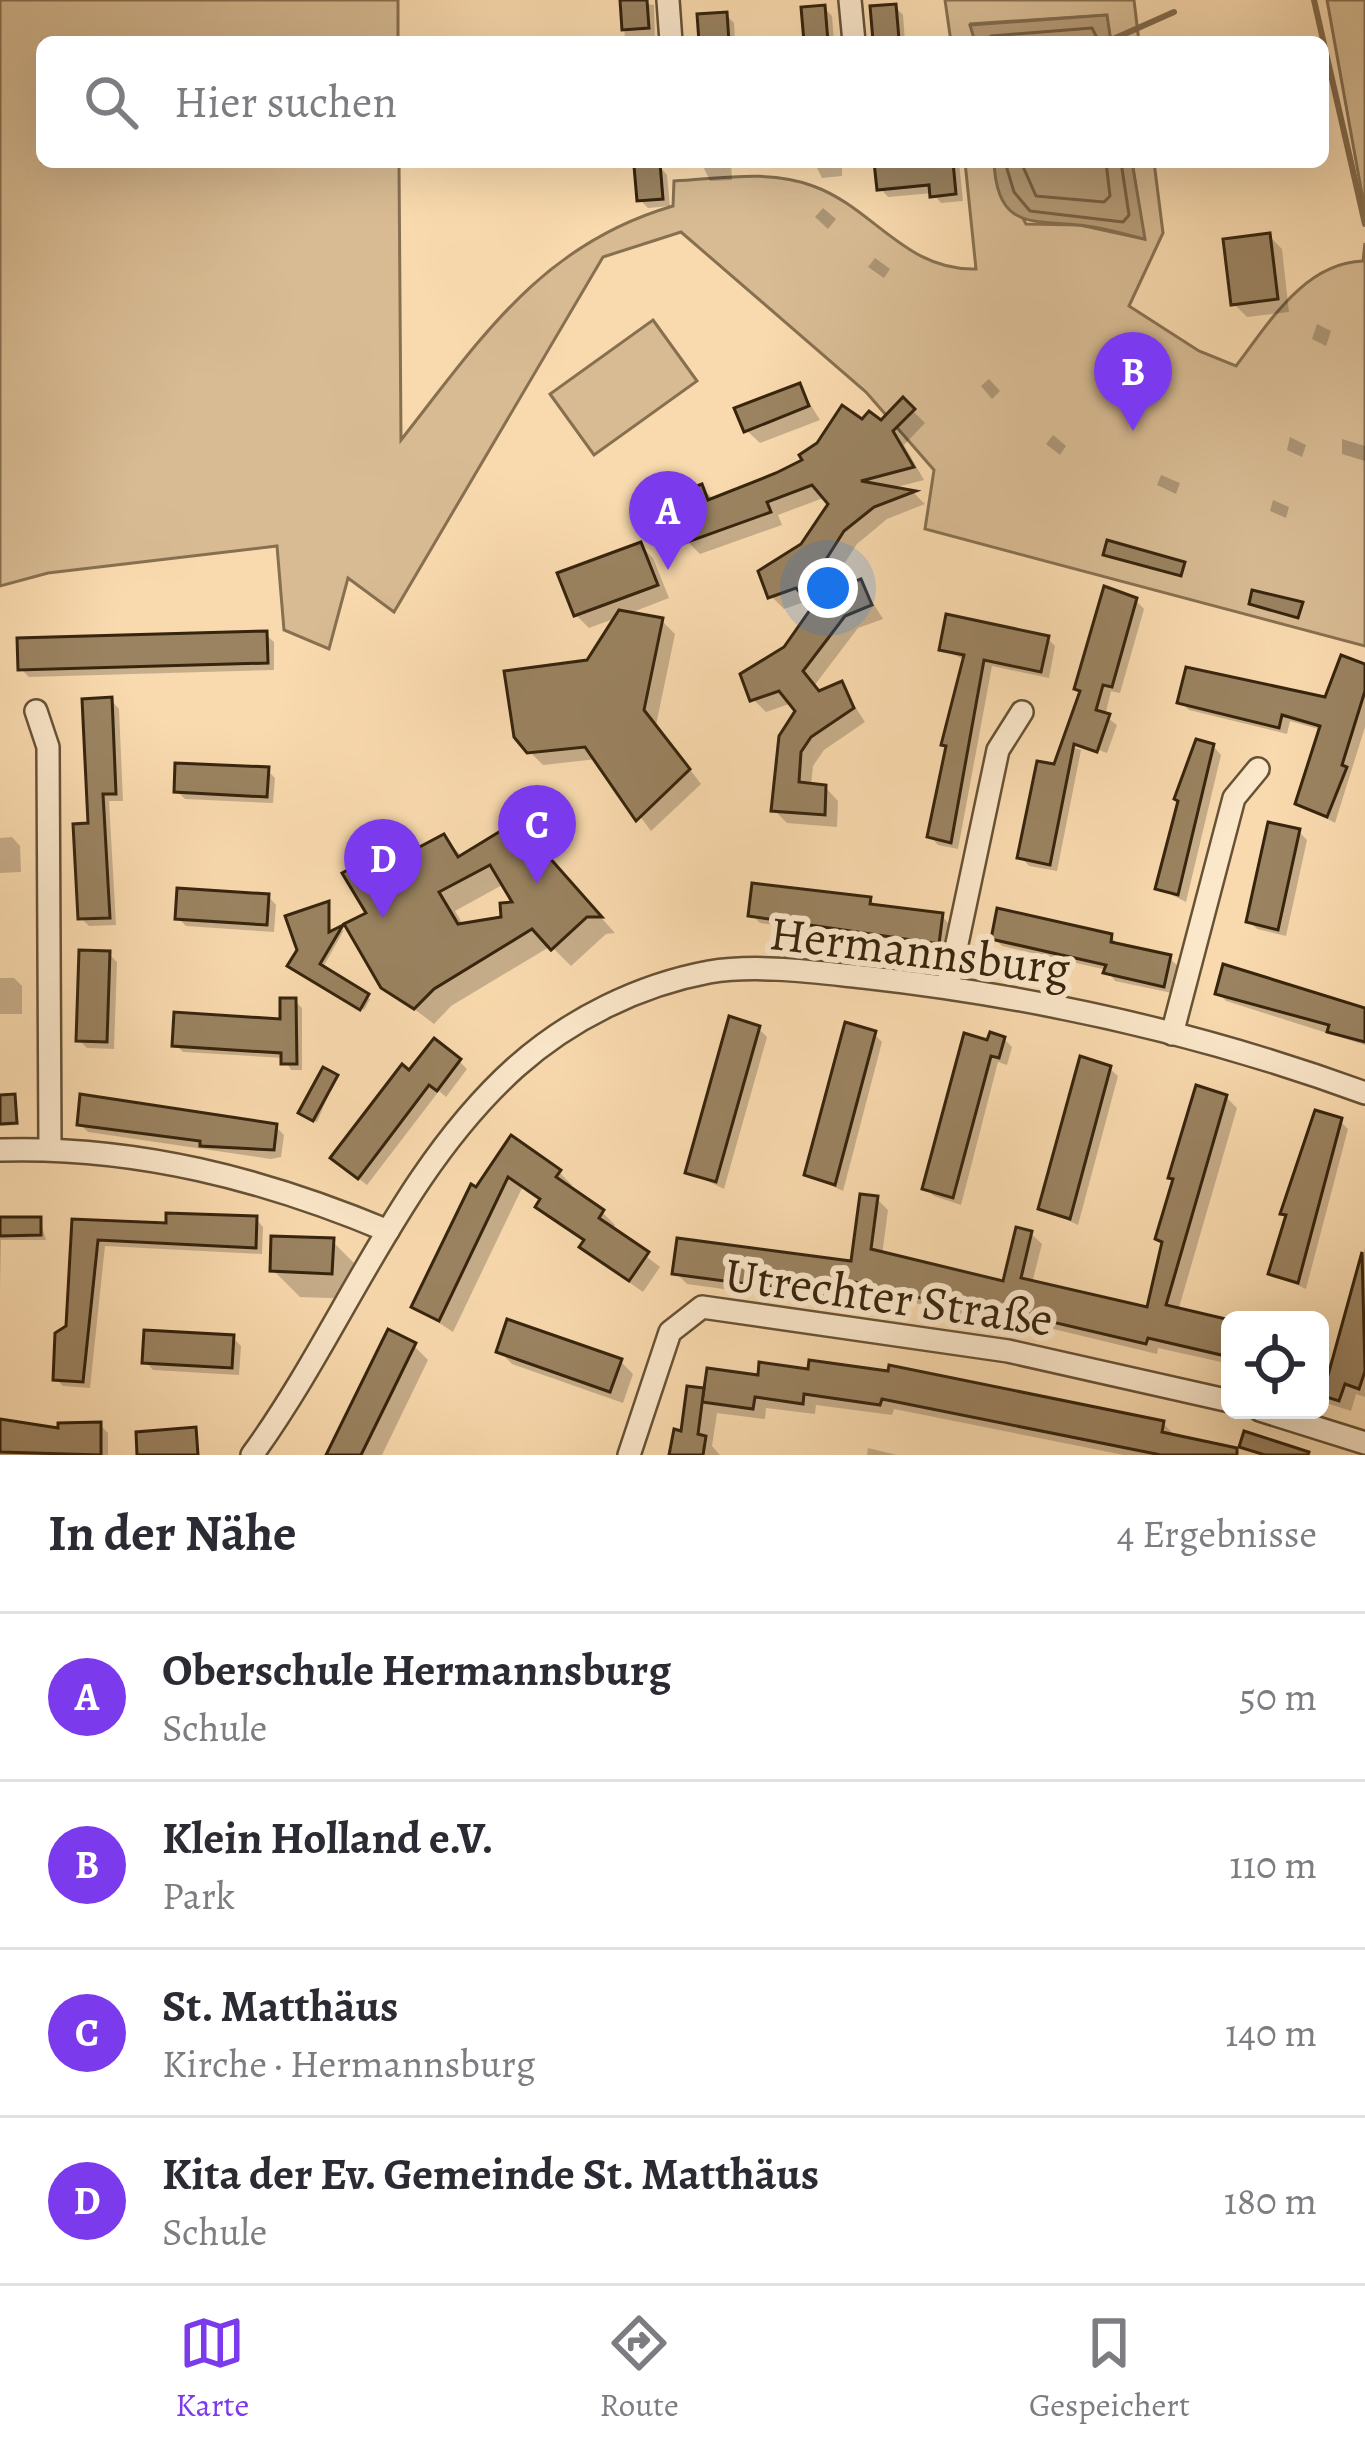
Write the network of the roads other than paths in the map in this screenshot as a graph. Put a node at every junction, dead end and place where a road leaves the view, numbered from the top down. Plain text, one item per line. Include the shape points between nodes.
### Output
1 (668, 0) edge
2 (850, 0) edge
3 (670, 36) edge
4 (853, 36) edge
5 (36, 711) dead end
6 (1022, 712) dead end
7 (1258, 769) dead end
8 (948, 986) junction
9 (1172, 1034) junction
10 (1365, 1093) edge
11 (50, 1149) junction
12 (0, 1150) edge
13 (388, 1231) junction
14 (1221, 1399) edge
15 (1289, 1419) edge
16 (1365, 1443) edge
17 (252, 1455) edge
18 (628, 1455) edge

1 - 3 street
2 - 4 street
5 - 11 street via 48,747
6 - 8 street via 998,750
7 - 9 street via 1234,798
8 - 9 street, Hermannsburg
8 - 13 street, Hermannsburg via 714,971 612,1003 516,1067
9 - 10 street, Hermannsburg
11 - 12 street
11 - 13 street via 259,1181
13 - 17 street, Hermannsburg
14 - 18 street, Utrechter Straße via 1008,1351 702,1307 670,1332
15 - 16 street

